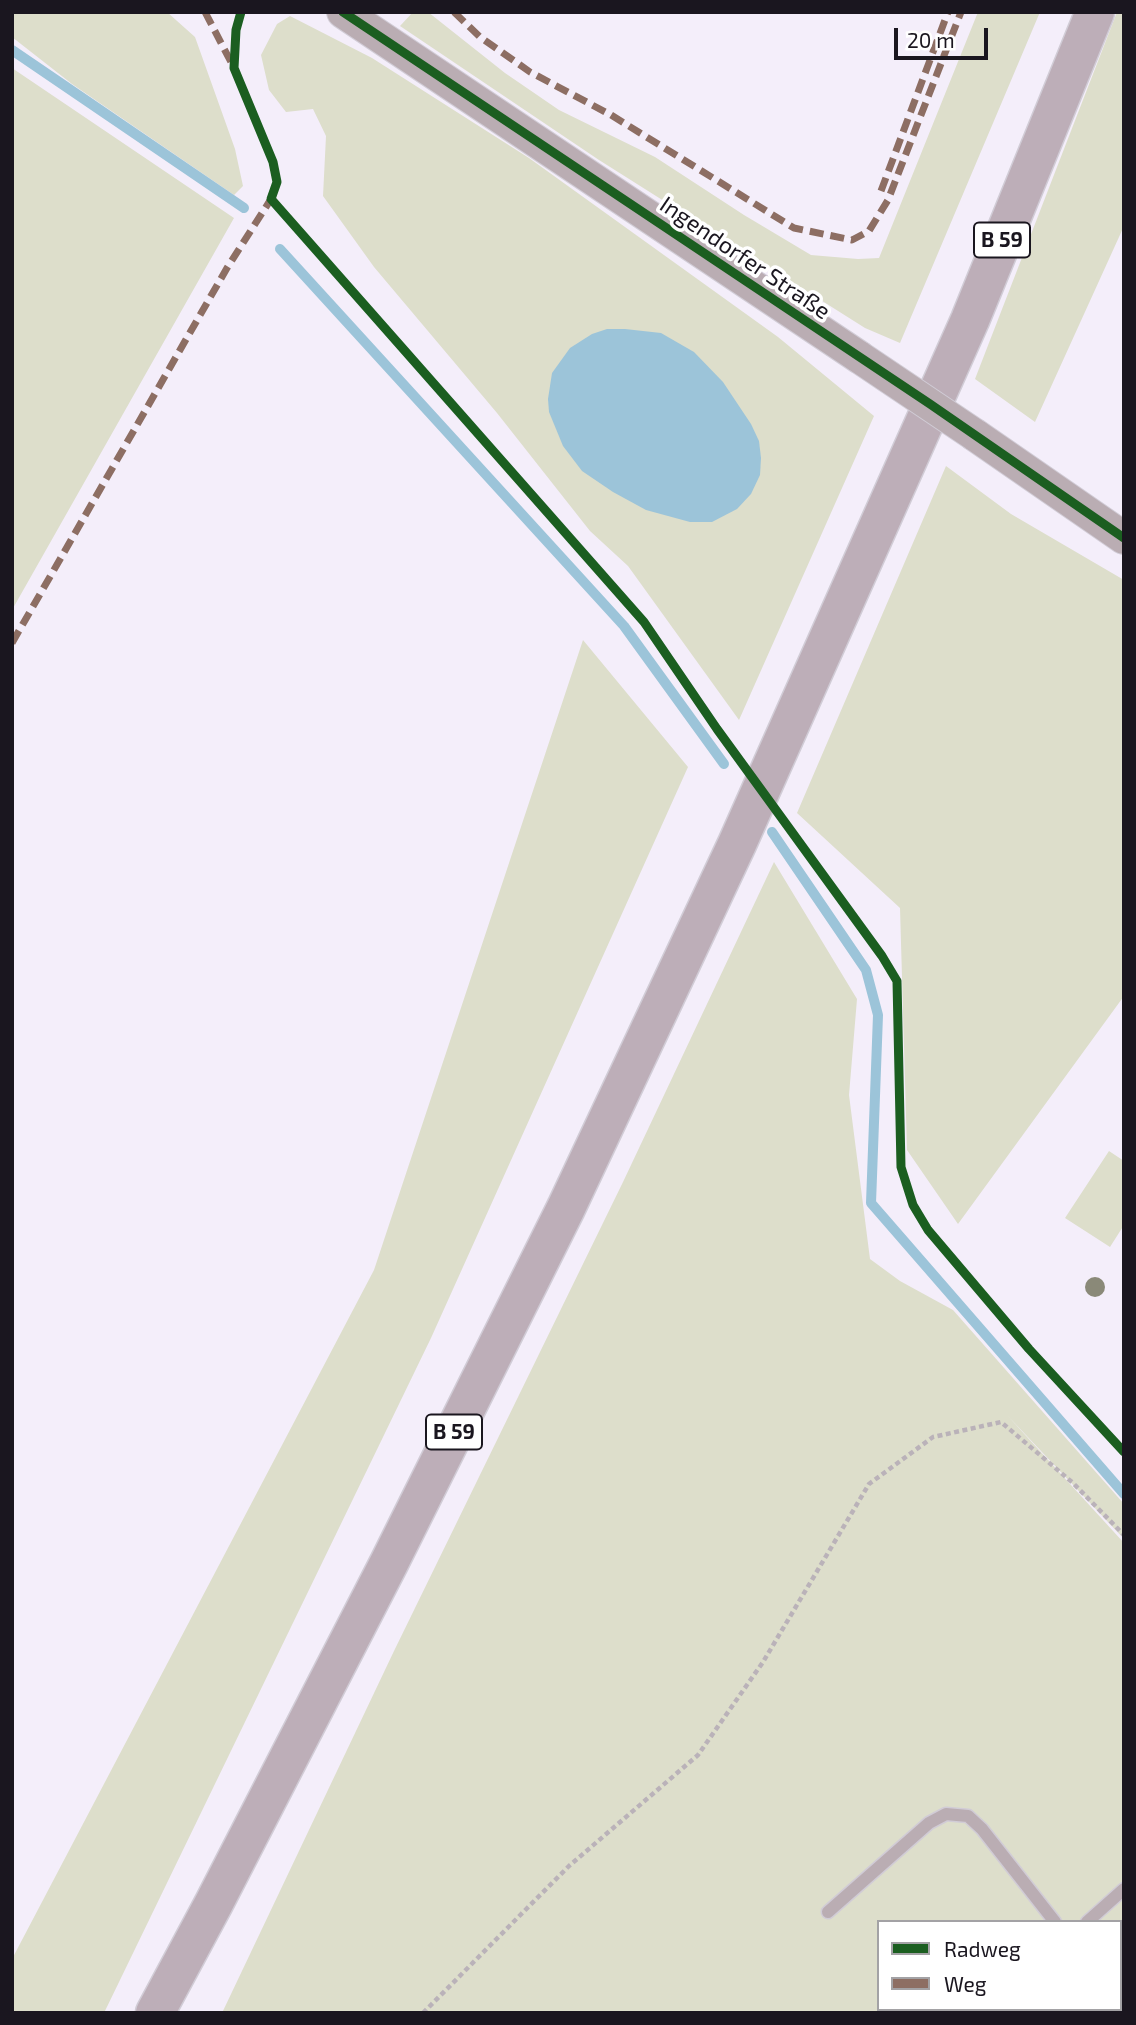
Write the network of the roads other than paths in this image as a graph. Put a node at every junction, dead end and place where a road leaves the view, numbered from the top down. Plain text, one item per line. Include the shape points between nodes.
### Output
1 (343, 12) edge
2 (1095, 12) edge
3 (1124, 538) edge
4 (1124, 1889) edge
5 (828, 1912) dead end
6 (1053, 1920) edge
7 (1089, 1920) edge
8 (155, 2013) edge

1 - 3 street, Ingendorfer Straße, bridge
2 - 8 main road, B 59 via 970,320 737,844 566,1208 389,1563
4 - 7 lane
5 - 6 lane via 929,1823 946,1814 968,1816 982,1829

